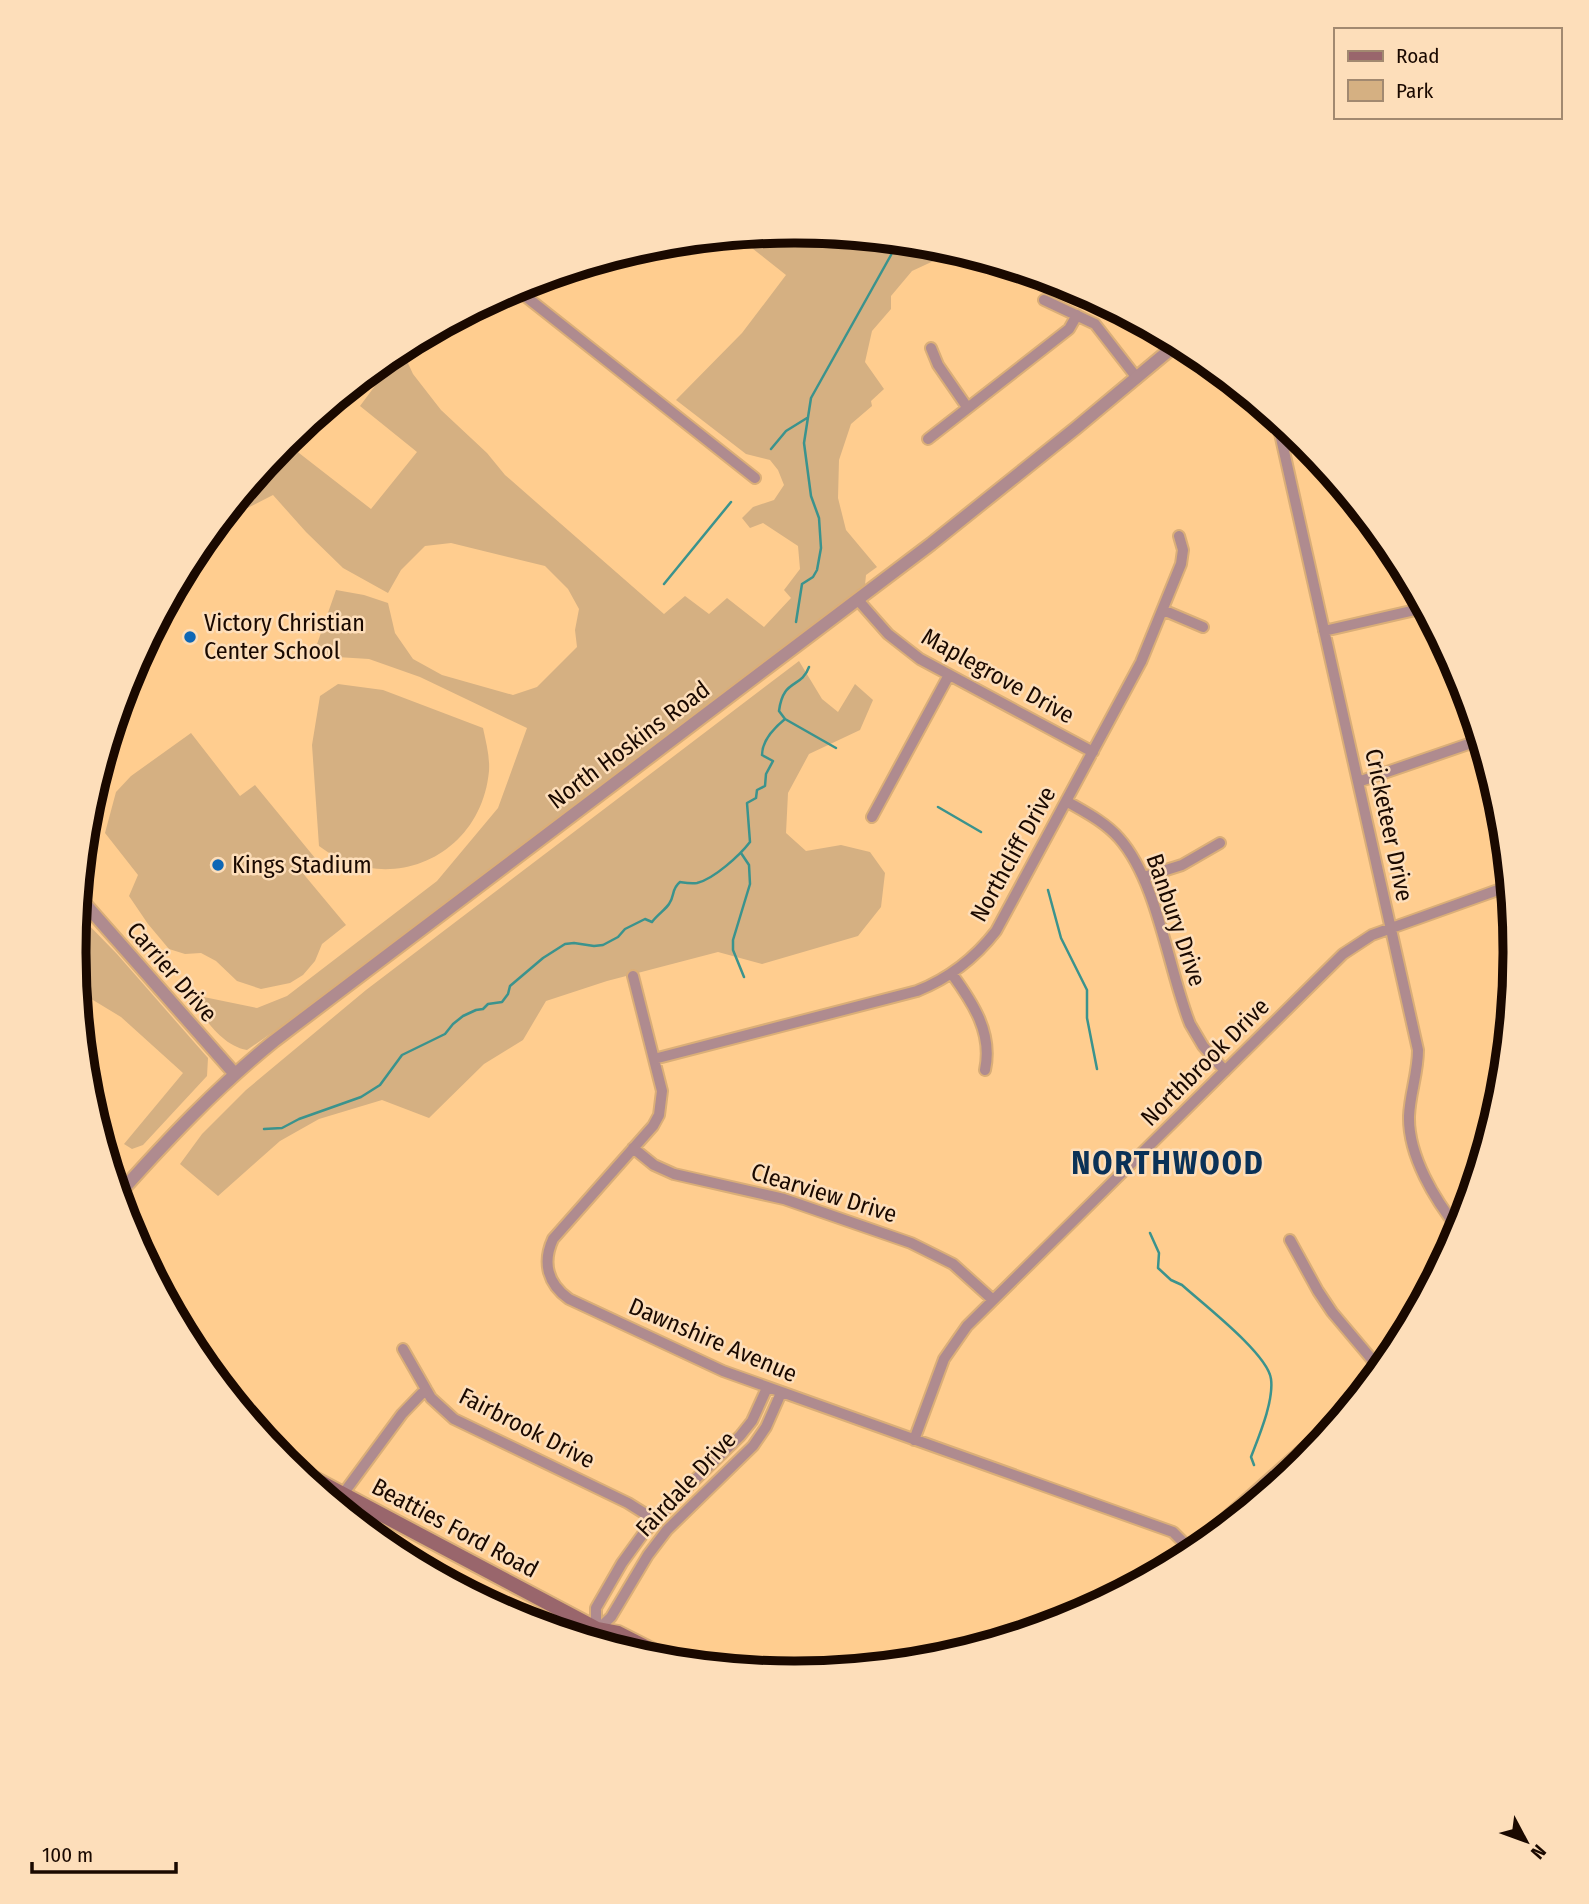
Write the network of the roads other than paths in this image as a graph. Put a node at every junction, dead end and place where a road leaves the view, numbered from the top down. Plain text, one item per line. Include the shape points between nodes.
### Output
1 (525, 296) edge
2 (1044, 300) dead end
3 (1077, 315) junction
4 (932, 348) dead end
5 (1169, 351) edge
6 (1137, 378) junction
7 (967, 407) junction
8 (1281, 437) edge
9 (928, 439) dead end
10 (755, 478) dead end
11 (1180, 537) dead end
12 (858, 600) junction
13 (1163, 610) junction
14 (1415, 610) edge
15 (1203, 627) dead end
16 (1324, 631) junction
17 (949, 675) junction
18 (1471, 743) edge
19 (1093, 752) junction
20 (1358, 782) junction
21 (1066, 802) junction
22 (873, 817) dead end
23 (1220, 843) dead end
24 (1144, 877) junction
25 (1500, 889) edge
26 (87, 906) edge
27 (1391, 928) junction
28 (952, 974) junction
29 (632, 976) dead end
30 (654, 1059) junction
31 (985, 1070) dead end
32 (1225, 1071) junction
33 (234, 1073) junction
34 (633, 1147) junction
35 (126, 1187) edge
36 (1451, 1219) edge
37 (1290, 1240) dead end
38 (993, 1300) junction
39 (403, 1349) dead end
40 (1373, 1361) edge
41 (767, 1388) junction
42 (426, 1389) junction
43 (781, 1393) junction
44 (914, 1440) junction
45 (700, 1476) junction
46 (329, 1486) edge
47 (711, 1486) junction
48 (344, 1494) junction
49 (655, 1520) junction
50 (643, 1534) junction
51 (1184, 1543) edge
52 (657, 1544) junction
53 (574, 1625) edge
54 (593, 1631) edge
55 (596, 1632) edge
56 (604, 1635) edge
57 (637, 1643) edge

1 - 10 street
2 - 3 street
3 - 6 street via 1095,324
3 - 7 street via 1069,329
4 - 7 street via 938,365
5 - 6 street, North Hoskins Road
6 - 12 street, North Hoskins Road
7 - 9 street
8 - 16 street, Cricketeer Drive
11 - 13 street, Northcliff Drive via 1181,564
12 - 17 street, Maplegrove Drive via 902,647
12 - 33 street, North Hoskins Road
13 - 15 street
13 - 19 street, Northcliff Drive via 1142,662
14 - 16 street
16 - 20 street, Cricketeer Drive
17 - 19 street, Maplegrove Drive
17 - 22 street
18 - 20 street
19 - 21 street, Northcliff Drive
20 - 27 street, Cricketeer Drive
21 - 24 street, Banbury Drive via 1112,831
21 - 28 street, Northcliff Drive via 996,931
23 - 24 street via 1182,865
24 - 32 street, Banbury Drive via 1190,1024
25 - 27 street, Northbrook Drive
26 - 33 street, Carrier Drive
27 - 32 street, Northbrook Drive via 1343,954
27 - 36 street, Cricketeer Drive via 1418,1050 1409,1116 1412,1142
28 - 30 street, Northcliff Drive via 917,991
28 - 31 street via 986,1036
29 - 30 street, Dawnshire Avenue
30 - 34 street, Dawnshire Avenue via 662,1103 653,1126
32 - 38 street, Northbrook Drive
33 - 35 street, North Hoskins Road
34 - 38 street, Clearview Drive via 674,1174 784,1199 911,1243 953,1264
34 - 41 street, Dawnshire Avenue via 553,1240 547,1257 553,1285 569,1299 647,1337
37 - 40 street via 1332,1312
38 - 44 street, Northbrook Drive via 949,1350
39 - 42 street, Fairbrook Drive
41 - 43 street, Dawnshire Avenue
41 - 45 street, Fairdale Drive via 752,1421
42 - 48 street via 402,1414
42 - 49 street, Fairbrook Drive via 454,1419
43 - 44 street, Dawnshire Avenue
43 - 47 street, Fairdale Drive via 753,1446
44 - 51 street, Dawnshire Avenue via 1173,1532
45 - 47 street
45 - 49 street, Fairdale Drive
46 - 48 main road, Beatties Ford Road
47 - 52 street, Fairdale Drive
48 - 53 main road, Beatties Ford Road
49 - 50 street, Fairdale Drive
50 - 52 street
50 - 54 street, Fairdale Drive via 596,1608
52 - 55 street, Fairdale Drive
56 - 57 main road, Beatties Ford Road via 618,1633

